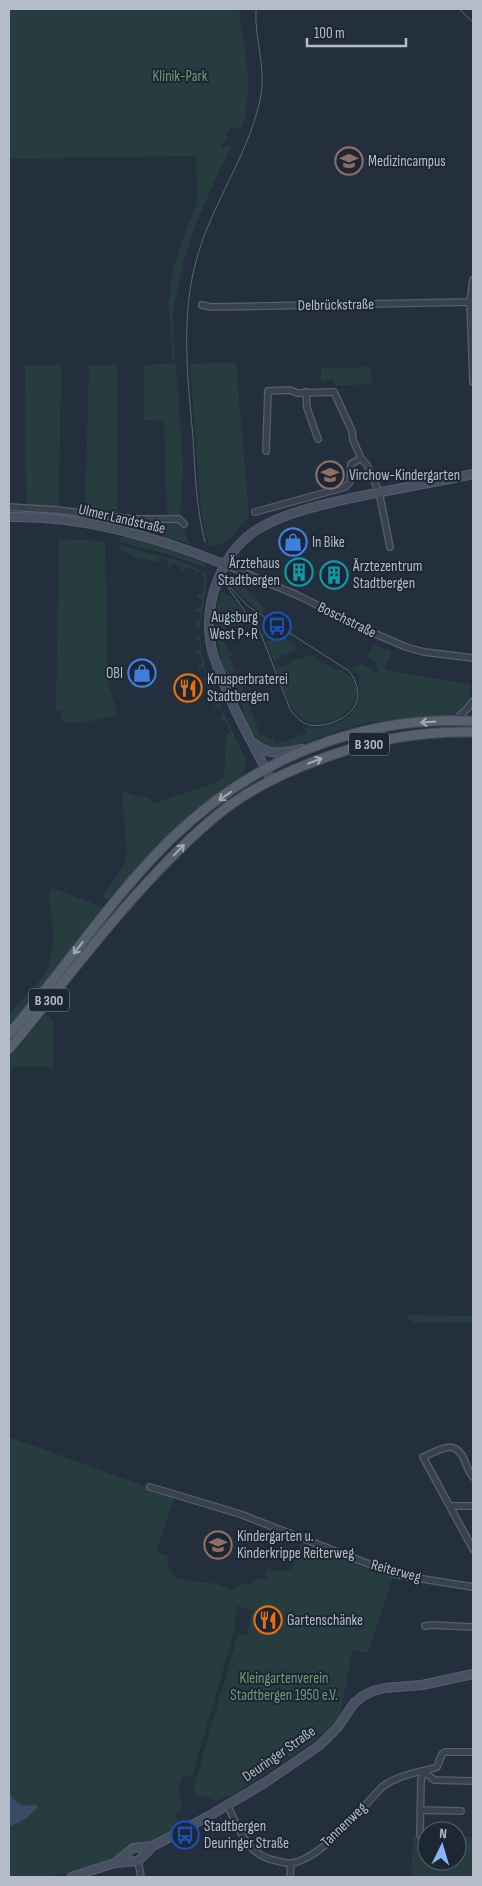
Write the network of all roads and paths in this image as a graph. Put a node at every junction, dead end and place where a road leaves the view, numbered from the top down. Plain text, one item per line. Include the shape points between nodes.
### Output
1 (473, 280) edge
2 (470, 302) junction
3 (202, 305) dead end
4 (473, 382) edge
5 (306, 392) junction
6 (318, 439) dead end
7 (266, 451) dead end
8 (361, 458) junction
9 (473, 474) edge
10 (379, 492) junction
11 (9, 507) edge
12 (255, 512) dead end
13 (9, 517) edge
14 (184, 524) dead end
15 (390, 548) dead end
16 (226, 565) junction
17 (473, 658) edge
18 (473, 701) edge
19 (455, 720) junction
20 (473, 721) edge
21 (473, 732) edge
22 (250, 740) junction
23 (308, 748) junction
24 (265, 769) junction
25 (270, 780) junction
26 (9, 1034) edge
27 (9, 1049) edge
28 (473, 1477) edge
29 (150, 1487) dead end
30 (450, 1506) junction
31 (473, 1506) edge
32 (473, 1549) edge
33 (473, 1587) edge
34 (425, 1626) dead end
35 (473, 1627) edge
36 (473, 1674) edge
37 (473, 1752) edge
38 (424, 1771) junction
39 (473, 1781) edge
40 (228, 1806) junction
41 (420, 1810) junction
42 (461, 1811) dead end
43 (420, 1821) edge
44 (153, 1846) junction
45 (133, 1849) junction
46 (137, 1860) junction
47 (115, 1863) junction
48 (291, 1864) junction
49 (71, 1877) edge
50 (141, 1877) edge
51 (290, 1877) edge

1 - 2 street
2 - 3 street, Delbrückstraße
2 - 4 street
5 - 6 street via 307,408
5 - 7 street via 268,391
5 - 8 street via 334,392
8 - 10 street
8 - 12 street via 352,464 350,482 345,487
9 - 10 street
10 - 15 street
10 - 16 street via 307,509 270,523 245,540
11 - 14 street via 133,519 180,519
13 - 16 street, Ulmer Landstraße via 111,528 169,544
16 - 17 street, Boschstraße via 406,647
16 - 22 street via 210,604 211,647 230,700
18 - 19 street
19 - 20 main road, B 300
19 -> 23 main road, B 300 via 382,727 351,733
25 -> 21 main road, B 300 via 314,761 367,744 427,734
22 - 23 street via 273,753
22 - 24 street
23 - 24 main road, B 300
24 - 25 street
24 -> 26 main road, B 300 via 212,804 172,838 111,907
27 -> 25 main road, B 300 via 122,911 185,844 234,802
28 - 30 street via 456,1448 446,1447 423,1457
29 - 33 street, Reiterweg via 240,1514 392,1573
30 - 31 street
30 - 32 street
34 - 35 street
36 - 40 street, Deuringer Straße via 422,1685 385,1688 362,1696 320,1745
37 - 38 street, Tannenweg via 445,1752 437,1767
38 - 39 street via 434,1780
38 - 41 street
38 - 48 street, Tannenweg via 386,1784 329,1843
40 - 44 street, Deuringer Straße
40 - 48 street via 251,1847 269,1859
41 - 42 street
41 - 43 street
44 - 45 street, Deuringer Straße
44 - 46 street, Deuringer Straße
45 - 46 street via 129,1858
45 - 46 street via 142,1852
45 - 47 street
46 - 47 street
46 - 50 street
47 - 49 street
48 - 51 street

